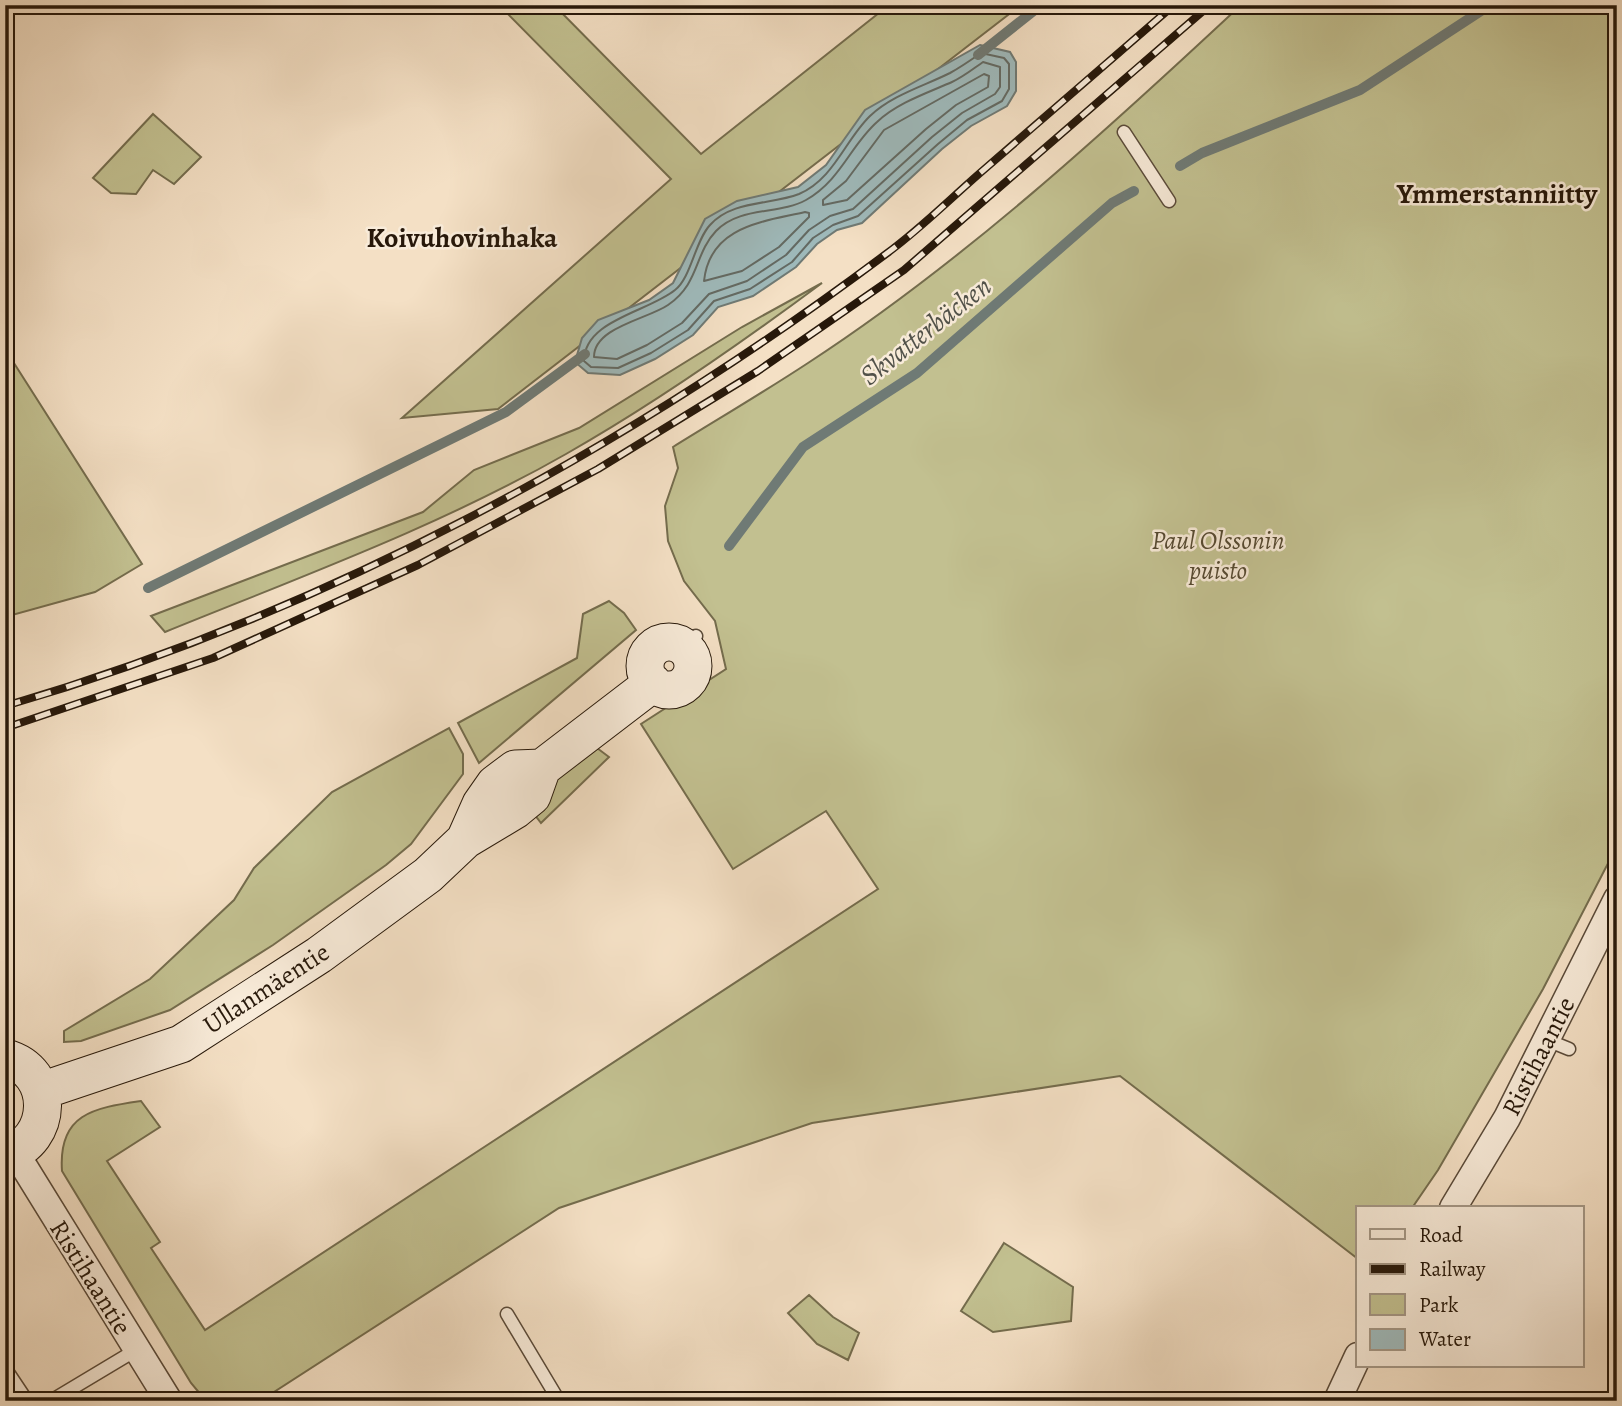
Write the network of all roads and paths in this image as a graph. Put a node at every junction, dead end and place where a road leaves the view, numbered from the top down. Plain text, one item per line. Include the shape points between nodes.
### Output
1 (1124, 132) dead end
2 (1169, 201) dead end
3 (692, 644) dead end
4 (1617, 900) edge
5 (5, 1058) edge
6 (41, 1091) junction
7 (10, 1153) edge
8 (1454, 1206) edge
9 (506, 1314) dead end
10 (136, 1350) junction
11 (1356, 1360) edge
12 (5, 1368) edge
13 (27, 1401) edge
14 (51, 1401) edge
15 (169, 1401) edge
16 (559, 1401) edge
17 (1337, 1401) edge

1 - 2 lane
3 - 6 street, Ullanmäentie via 693,668 685,684 668,690 653,683 542,768 516,769 495,784 465,840 428,875 319,955 180,1044
4 - 8 street, Ristihaantie via 1558,1044
5 - 6 street via 23,1066
6 - 7 street via 44,1105 39,1126 27,1144
7 - 10 street, Ristihaantie
9 - 16 lane
10 - 14 lane
10 - 15 street, Ristihaantie
11 - 17 street
12 - 13 lane

